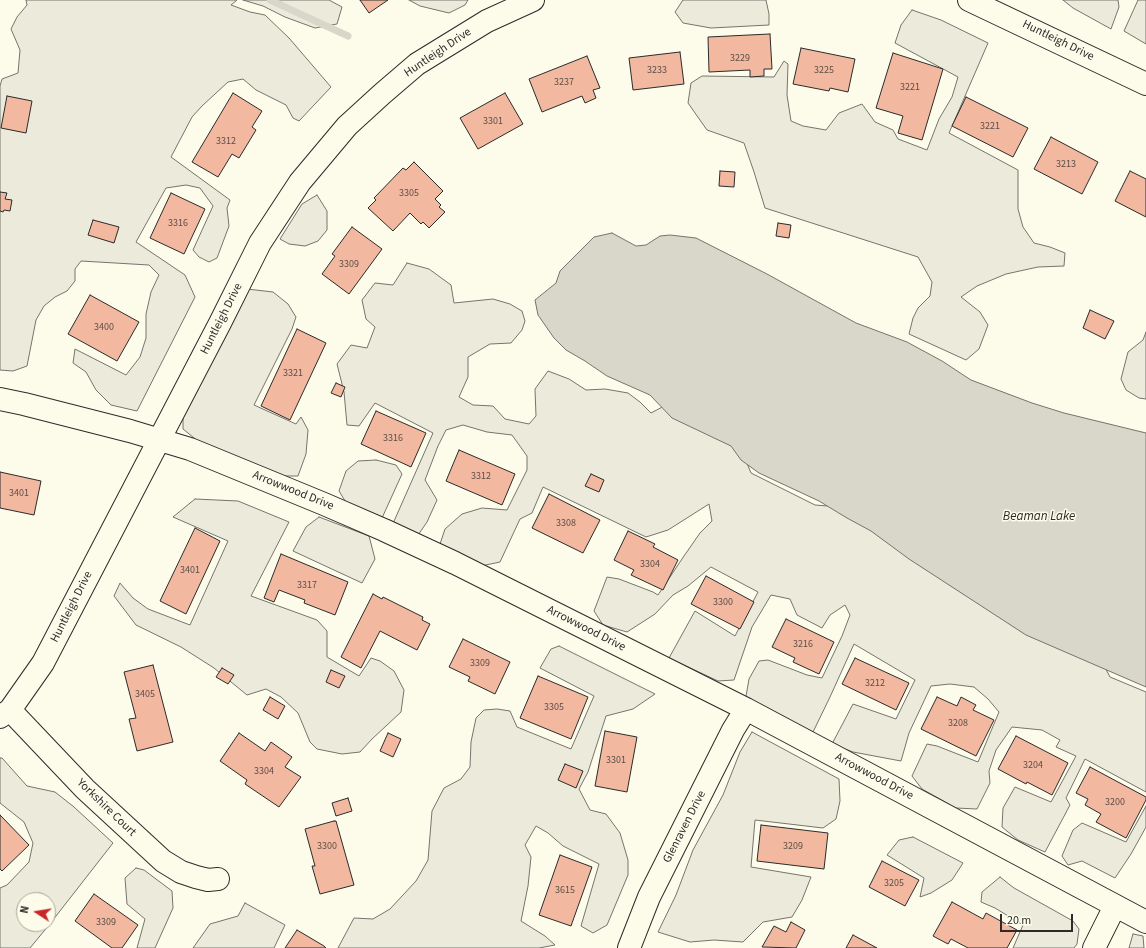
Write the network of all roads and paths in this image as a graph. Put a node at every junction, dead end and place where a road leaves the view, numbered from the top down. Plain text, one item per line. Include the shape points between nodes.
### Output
1 (533, 0) edge
2 (969, 0) edge
3 (498, 7) edge
4 (1146, 84) edge
5 (0, 399) edge
6 (160, 440) junction
7 (746, 709) junction
8 (5, 714) edge
9 (218, 879) dead end
10 (1115, 906) junction
11 (1146, 922) edge
12 (629, 948) edge
13 (1094, 948) edge

1 - 3 street, Huntleigh Drive
2 - 4 street, Huntleigh Drive
3 - 6 street, Huntleigh Drive via 487,21 424,60 382,94 347,126 300,182 260,243
5 - 6 street, Arrowwood Drive
6 - 7 street, Arrowwood Drive via 190,449 324,504 455,563
6 - 8 street, Huntleigh Drive via 43,663
7 - 10 street, Arrowwood Drive
7 - 12 street, Glenraven Drive via 650,897
8 - 9 street, Yorkshire Court via 163,861 181,872 196,877
10 - 11 street, Arrowwood Drive
10 - 13 street

